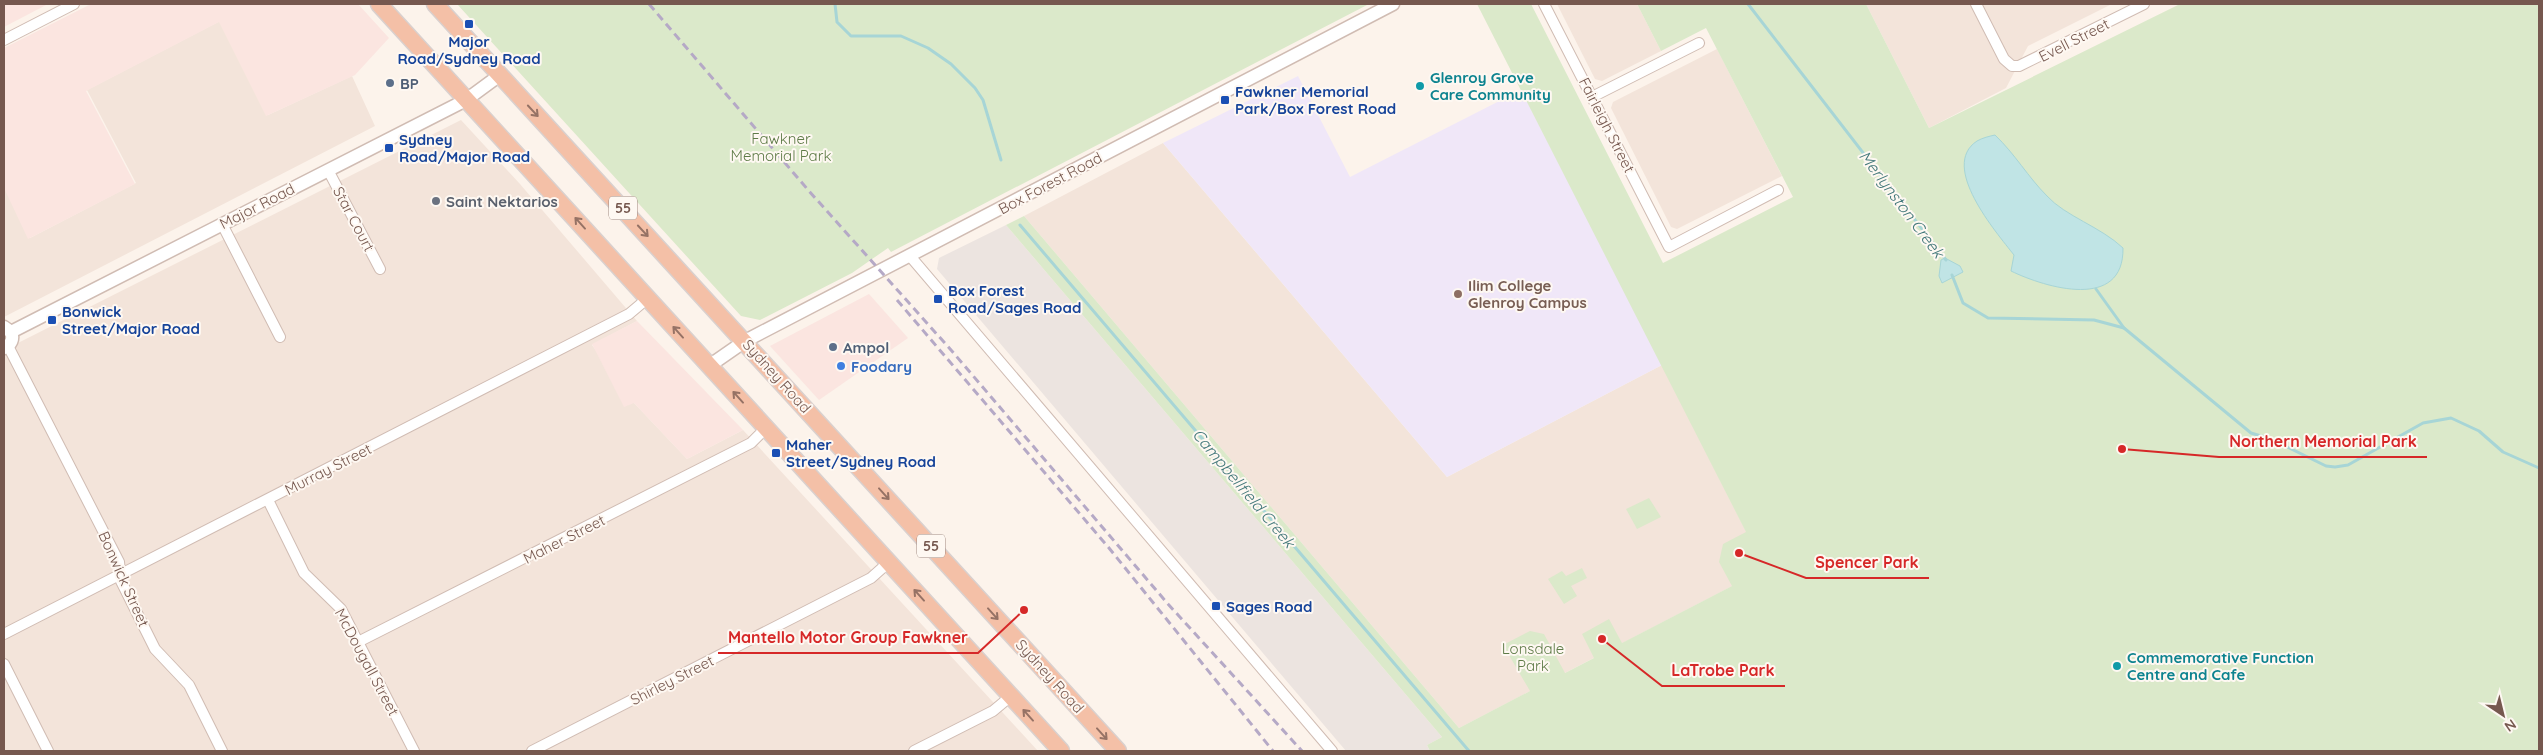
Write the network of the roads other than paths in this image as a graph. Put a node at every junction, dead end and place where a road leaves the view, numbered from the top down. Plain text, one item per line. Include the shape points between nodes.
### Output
1 (74, 4) edge
2 (379, 4) edge
3 (435, 4) edge
4 (1393, 4) edge
5 (1544, 4) edge
6 (1976, 4) edge
7 (2144, 4) edge
8 (4, 40) edge
9 (1699, 43) dead end
10 (500, 75) junction
11 (1592, 97) junction
12 (466, 100) junction
13 (328, 170) junction
14 (1778, 190) dead end
15 (222, 224) junction
16 (910, 256) junction
17 (380, 269) dead end
18 (648, 298) junction
19 (7, 329) edge
20 (280, 337) dead end
21 (745, 341) junction
22 (6, 347) edge
23 (709, 366) junction
24 (766, 428) junction
25 (268, 500) junction
26 (889, 562) junction
27 (122, 572) junction
28 (4, 634) edge
29 (358, 642) junction
30 (4, 664) edge
31 (1011, 696) junction
32 (48, 751) edge
33 (222, 751) edge
34 (414, 751) edge
35 (532, 751) edge
36 (914, 751) edge
37 (1061, 751) edge
38 (1118, 751) edge
39 (1332, 751) edge

1 - 8 street
2 - 12 highway
3 - 10 highway, Sydney Road / 55
4 - 16 street, Box Forest Road
5 - 11 street, Fairleigh Street
6 - 7 street, Evell Street via 2004,58 2012,66 2026,64
9 - 11 street
10 - 12 street, Major Road
10 -> 21 highway, Sydney Road / 55
11 - 14 street, Fairleigh Street via 1669,247
12 - 13 street, Major Road
18 -> 12 highway
13 - 15 street, Major Road
13 - 17 street, Star Court
15 - 19 street, Major Road
15 - 20 street
16 - 21 street, Box Forest Road
16 - 39 street
23 -> 18 highway
18 - 25 street, Murray Street via 629,314
19 - 22 street via 12,338
21 - 23 street, Box Forest Road
21 -> 38 highway, Sydney Road / 55
22 - 27 street, Bonwick Street
24 -> 23 highway
24 - 26 highway
24 - 29 street, Maher Street via 751,443
25 - 27 street, Murray Street
25 - 29 street, McDougall Street via 304,572 341,609
31 -> 26 highway
26 - 35 street, Shirley Street via 871,578
27 - 28 street, Murray Street
27 - 33 street, Bonwick Street via 121,581 155,649 189,685
29 - 34 street, McDougall Street
30 - 32 street
31 - 36 street via 993,711
37 -> 31 highway

